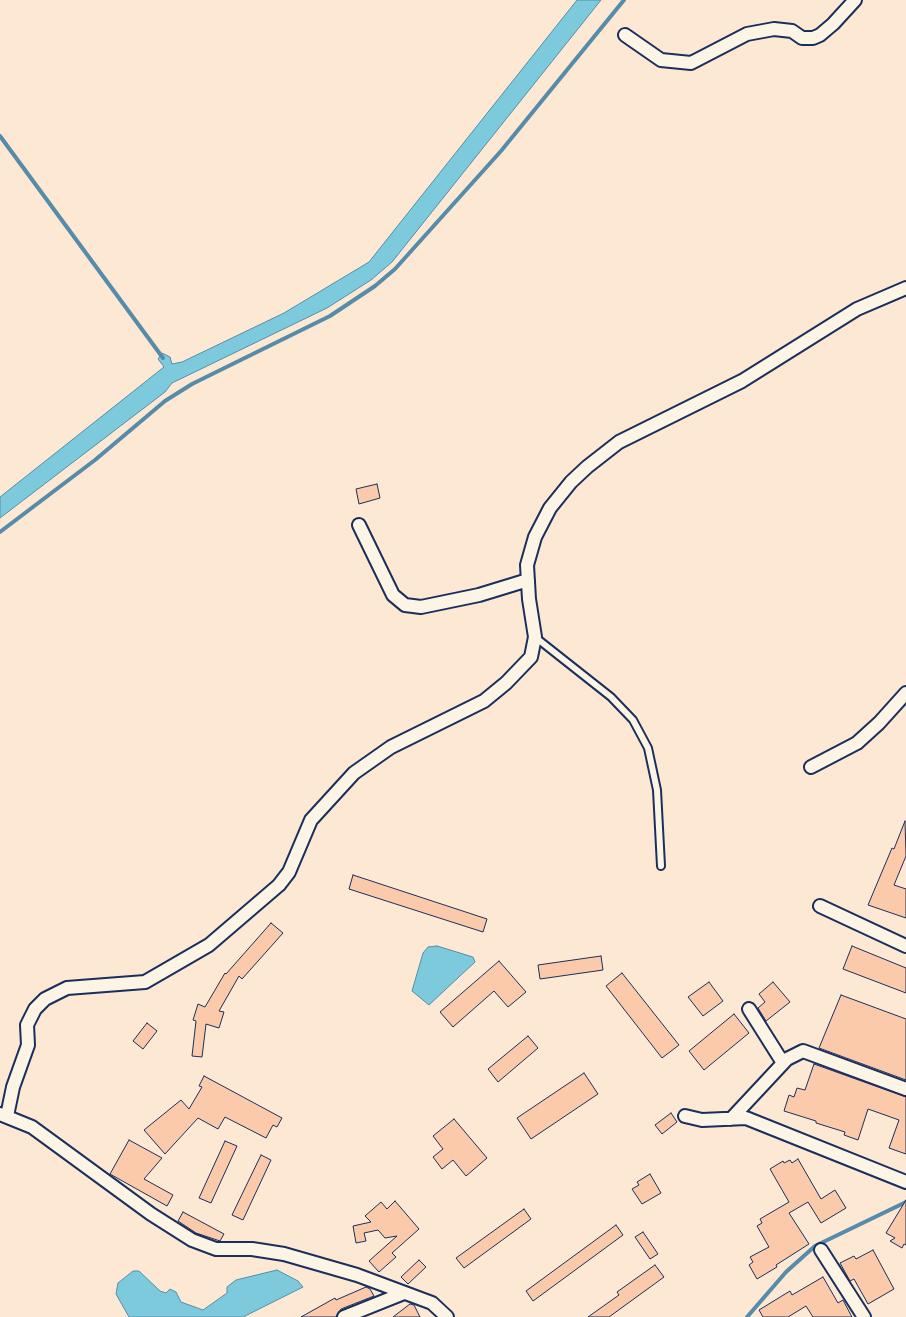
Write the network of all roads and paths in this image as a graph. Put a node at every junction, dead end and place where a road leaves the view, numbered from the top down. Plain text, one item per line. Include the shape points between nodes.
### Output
1 (855, 0) edge
2 (625, 35) dead end
3 (906, 288) edge
4 (359, 525) dead end
5 (528, 580) junction
6 (535, 638) junction
7 (906, 693) edge
8 (811, 767) dead end
9 (661, 866) dead end
10 (820, 906) dead end
11 (906, 946) edge
12 (749, 1009) dead end
13 (783, 1063) junction
14 (906, 1089) edge
15 (3, 1115) edge
16 (685, 1116) dead end
17 (731, 1119) junction
18 (906, 1182) edge
19 (821, 1250) dead end
20 (404, 1293) junction
21 (344, 1317) edge
22 (447, 1317) edge
23 (864, 1317) edge

1 - 2 street via 833,24 813,38 774,29 747,34 691,63 661,60
3 - 5 street via 857,309 742,381 619,442 570,482 550,508 535,537 527,565
4 - 5 street via 393,594 405,605 421,607 480,595
5 - 6 street
6 - 9 lane via 611,697 632,720 648,748 656,790
6 - 15 street via 531,657 506,684 484,701 400,743 354,772 311,820 289,872 279,885 209,945 145,982 67,988 45,999 35,1009 27,1025 28,1045
7 - 8 street via 879,723 856,742
10 - 11 street
12 - 13 street
13 - 14 street via 803,1051
13 - 17 street
15 - 20 street via 32,1127 192,1240 216,1249 252,1249 284,1254 357,1275
16 - 17 street via 702,1120
17 - 18 street via 746,1118
19 - 23 street
20 - 21 street
20 - 22 street via 432,1303

